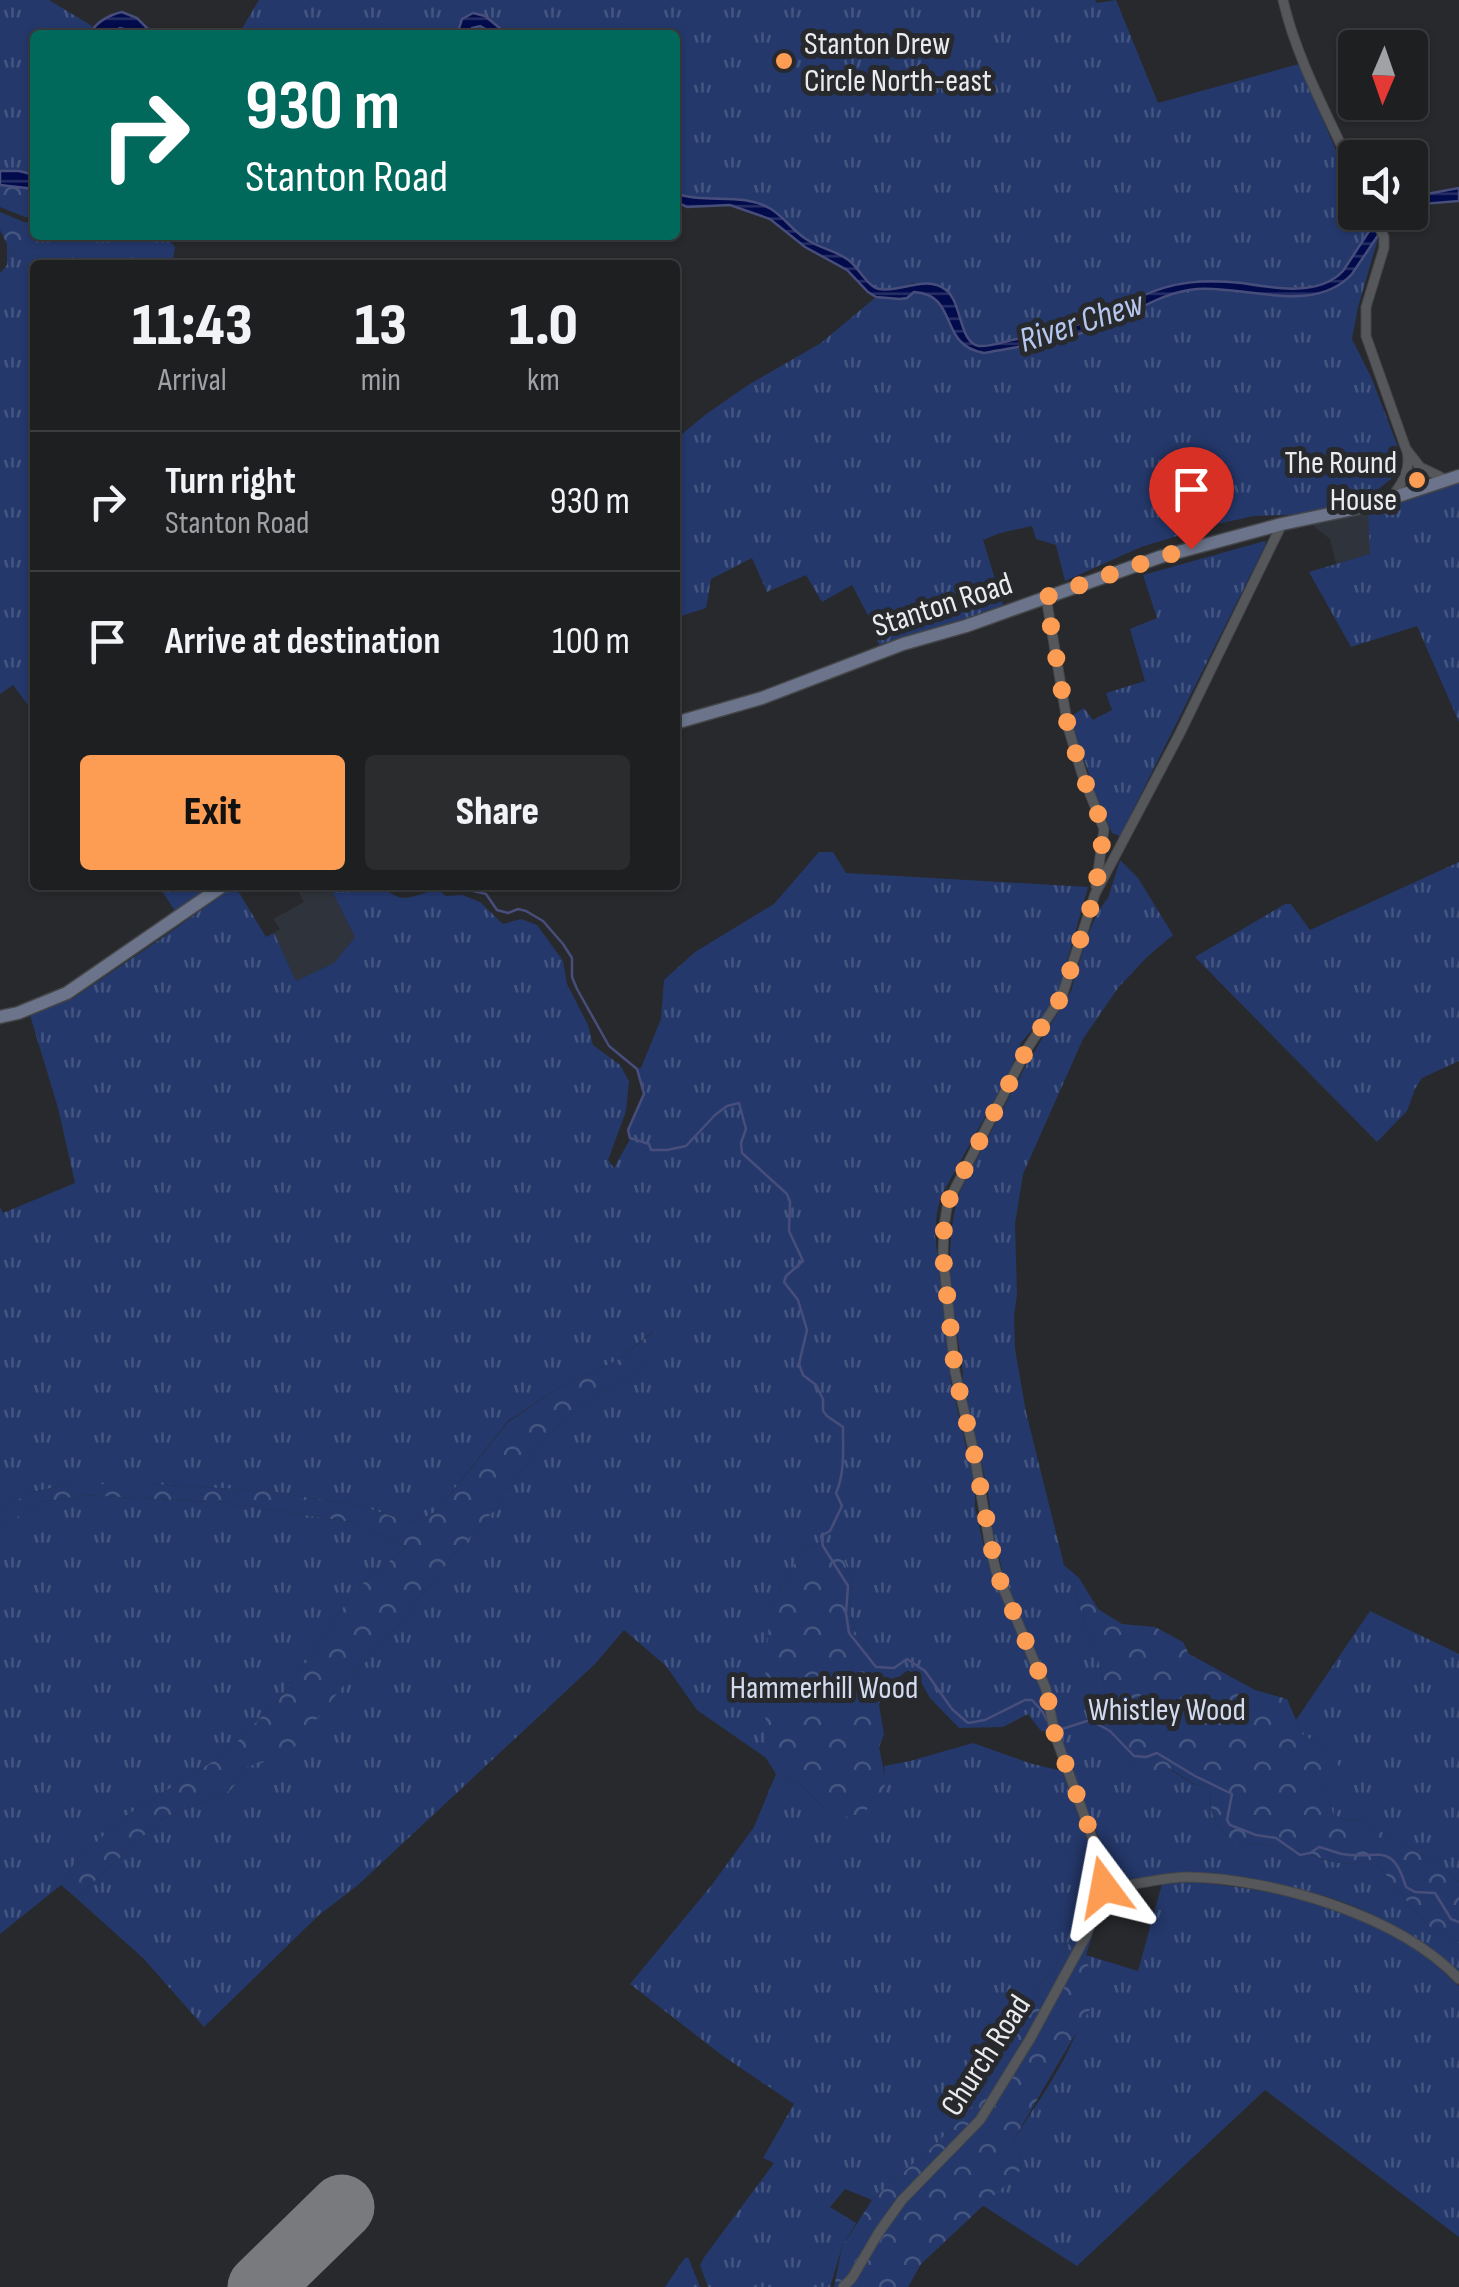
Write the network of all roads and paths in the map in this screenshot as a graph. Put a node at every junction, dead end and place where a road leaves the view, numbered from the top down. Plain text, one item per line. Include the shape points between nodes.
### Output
1 (1283, 0) edge
2 (1339, 140) edge
3 (1381, 230) edge
4 (1406, 449) junction
5 (1453, 478) edge
6 (1388, 500) junction
7 (1282, 524) junction
8 (1046, 597) junction
9 (680, 722) edge
10 (217, 890) edge
11 (1095, 894) junction
12 (0, 1017) edge
13 (1104, 1887) junction
14 (1459, 1980) edge
15 (842, 2287) edge

1 - 2 street
3 - 4 street via 1384,248 1366,307 1366,336
4 - 5 street via 1420,467
4 - 6 street via 1406,472
5 - 6 main road, Stanton Road
6 - 7 main road, Stanton Road
7 - 8 main road, Stanton Road
7 - 11 street
8 - 9 main road, Stanton Road
8 - 11 street via 1068,727 1104,829
10 - 12 main road via 66,993
11 - 13 street via 1062,996 948,1202 943,1255 955,1372 996,1571 1046,1689
13 - 14 street via 1188,1878 1315,1898 1405,1938
13 - 15 street, Church Road via 1086,1936 980,2120 902,2200

